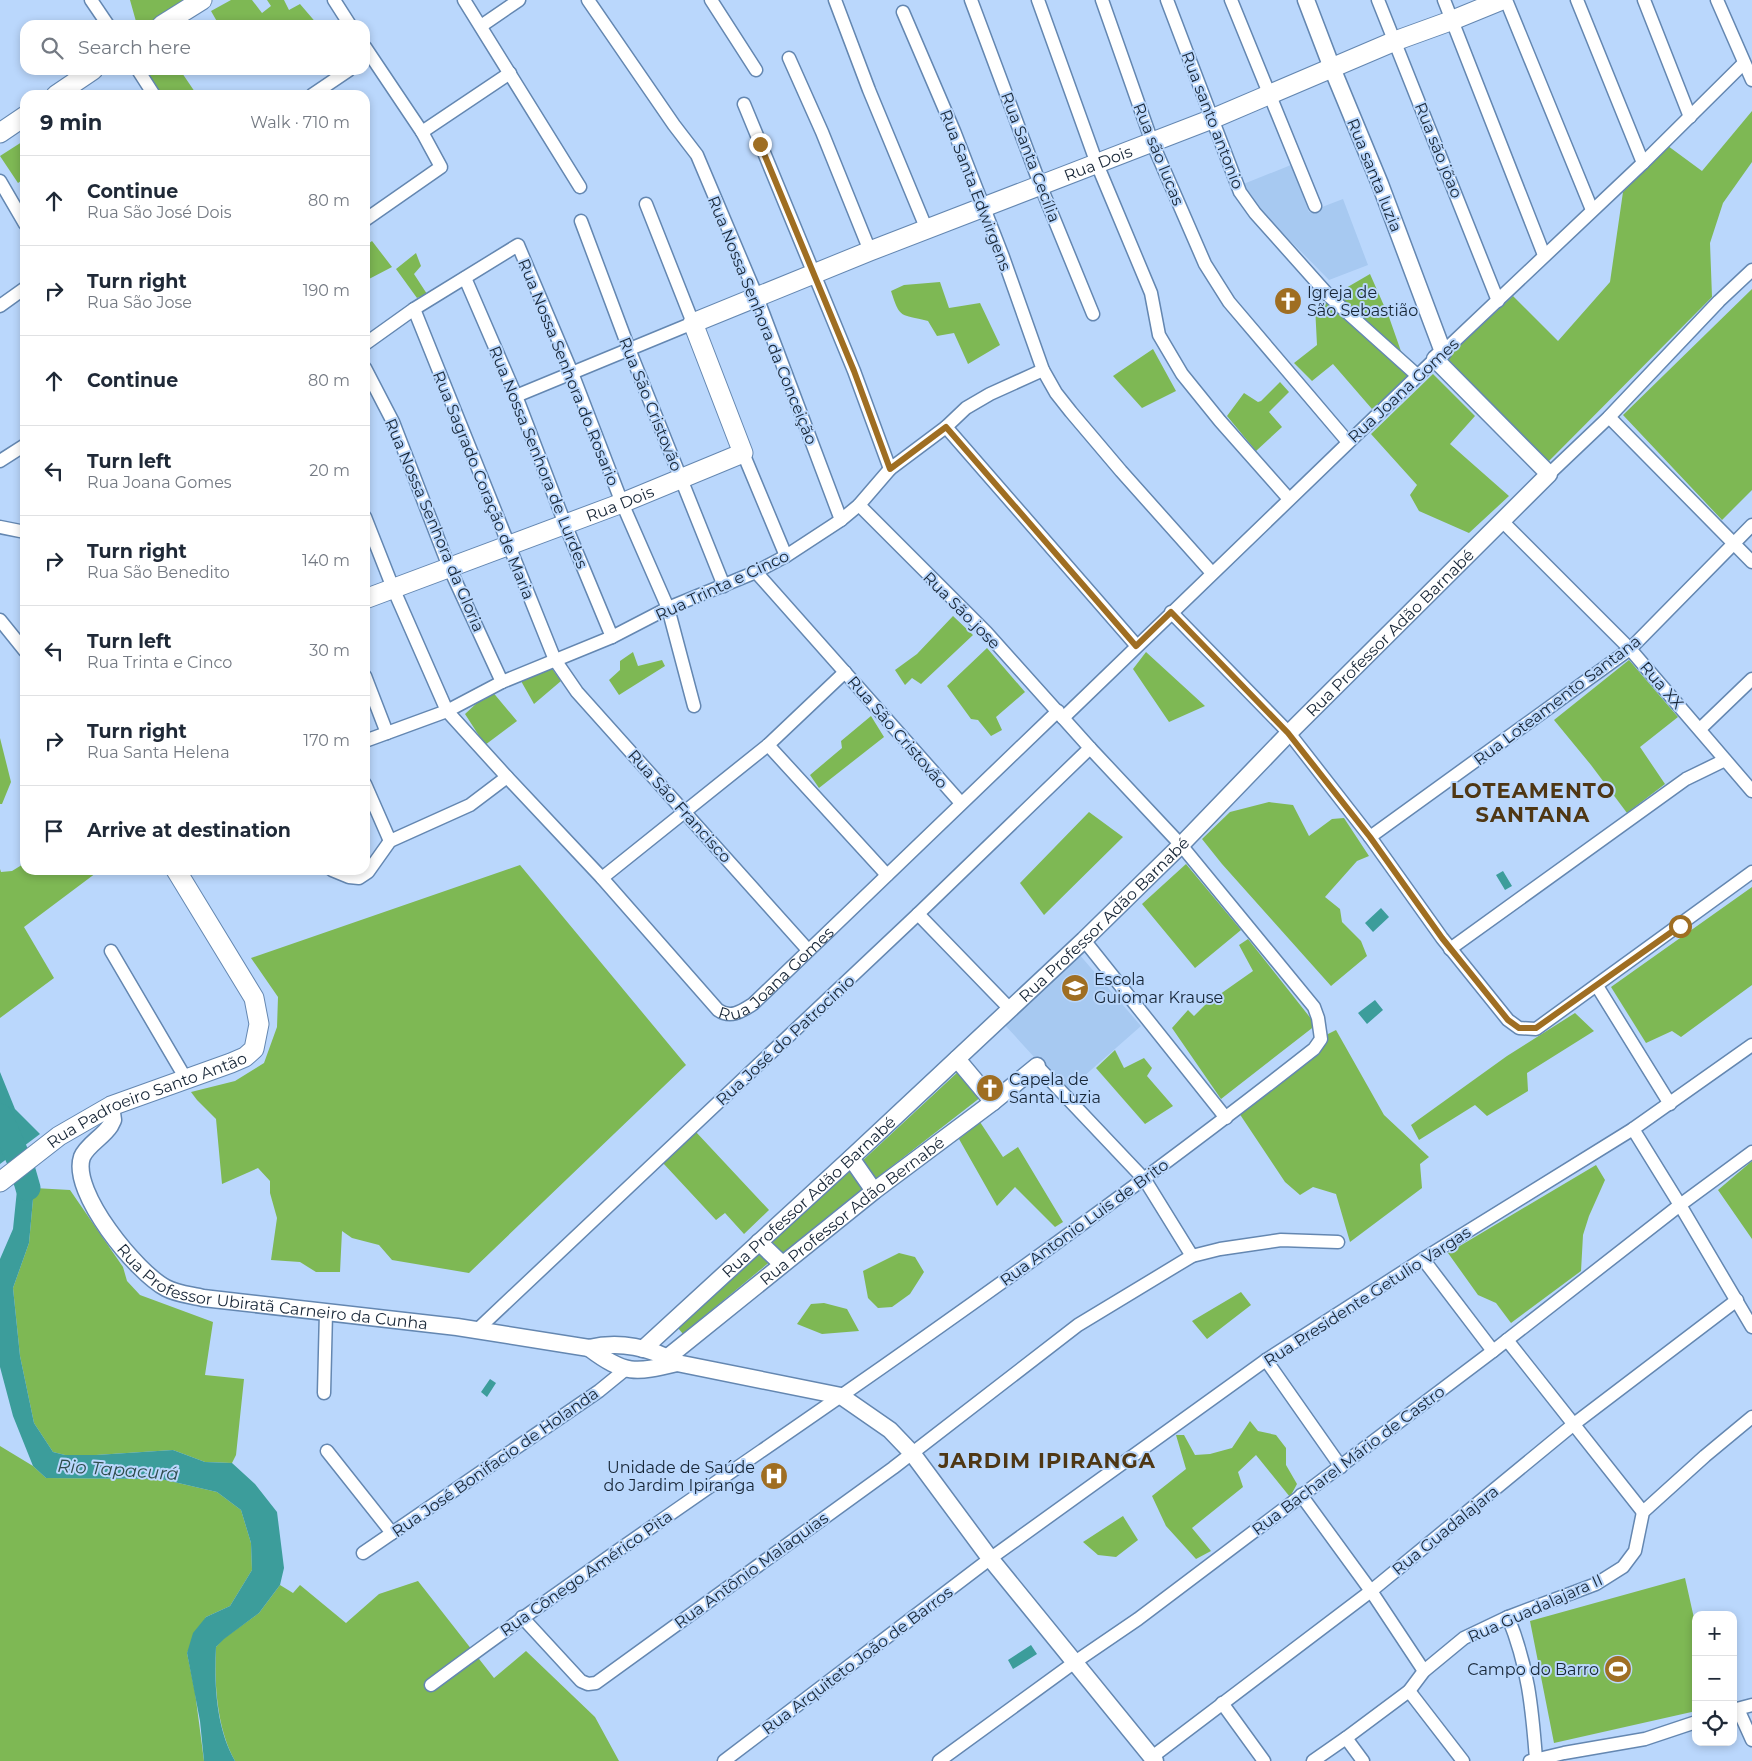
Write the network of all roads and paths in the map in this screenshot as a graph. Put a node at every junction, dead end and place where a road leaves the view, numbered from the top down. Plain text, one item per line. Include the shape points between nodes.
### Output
1 (91, 0) edge
2 (202, 0) edge
3 (334, 0) edge
4 (464, 0) edge
5 (519, 0) edge
6 (588, 0) edge
7 (711, 0) edge
8 (835, 0) edge
9 (971, 0) edge
10 (1038, 0) edge
11 (1102, 0) edge
12 (1167, 0) edge
13 (1231, 0) edge
14 (1306, 0) edge
15 (1378, 0) edge
16 (1444, 0) edge
17 (1502, 0) edge
18 (1506, 0) edge
19 (1577, 0) edge
20 (1644, 0) edge
21 (1717, 0) edge
22 (903, 12) dead end
23 (105, 20) edge
24 (170, 20) edge
25 (347, 20) edge
26 (1453, 20) junction
27 (481, 26) junction
28 (1395, 41) junction
29 (370, 58) edge
30 (789, 58) dead end
31 (1744, 63) junction
32 (1332, 68) junction
33 (756, 70) dead end
34 (510, 73) junction
35 (86, 75) edge
36 (141, 75) edge
37 (342, 75) edge
38 (1752, 80) edge
39 (63, 90) edge
40 (151, 90) edge
41 (319, 90) edge
42 (1269, 96) junction
43 (744, 104) dead end
44 (1690, 117) junction
45 (20, 119) edge
46 (1212, 119) junction
47 (422, 132) junction
48 (0, 133) edge
49 (1152, 142) junction
50 (1643, 163) junction
51 (1097, 164) junction
52 (0, 181) edge
53 (1041, 185) junction
54 (580, 187) dead end
55 (646, 204) dead end
56 (1315, 206) dead end
57 (983, 208) junction
58 (1592, 210) junction
59 (20, 215) edge
60 (370, 217) edge
61 (581, 221) dead end
62 (927, 230) junction
63 (870, 251) junction
64 (1544, 255) junction
65 (1752, 270) edge
66 (814, 274) junction
67 (465, 278) junction
68 (20, 292) edge
69 (757, 297) junction
70 (1498, 301) junction
71 (0, 306) edge
72 (414, 309) junction
73 (1093, 314) dead end
74 (693, 323) junction
75 (370, 340) edge
76 (629, 349) junction
77 (1439, 355) junction
78 (1043, 370) junction
79 (572, 373) junction
80 (1418, 376) junction
81 (370, 378) edge
82 (516, 396) junction
83 (1609, 417) junction
84 (946, 427) junction
85 (1348, 442) junction
86 (20, 448) edge
87 (743, 453) junction
88 (0, 461) edge
89 (890, 469) junction
90 (1549, 474) junction
91 (680, 478) junction
92 (1289, 499) junction
93 (622, 503) junction
94 (859, 505) junction
95 (841, 520) junction
96 (1502, 521) junction
97 (565, 524) junction
98 (1752, 525) edge
99 (0, 527) edge
100 (370, 530) edge
101 (20, 531) edge
102 (1734, 542) junction
103 (508, 546) junction
104 (786, 556) junction
105 (1752, 562) edge
106 (449, 567) junction
107 (756, 572) junction
108 (1212, 573) junction
109 (724, 586) junction
110 (393, 588) junction
111 (370, 597) edge
112 (668, 608) junction
113 (1171, 612) junction
114 (0, 620) edge
115 (612, 637) junction
116 (20, 645) edge
117 (1136, 646) junction
118 (1630, 650) junction
119 (555, 660) junction
120 (845, 672) junction
121 (1752, 678) edge
122 (502, 682) junction
123 (370, 689) edge
124 (694, 706) dead end
125 (447, 711) junction
126 (1060, 714) junction
127 (1700, 729) junction
128 (387, 733) junction
129 (1288, 733) junction
130 (370, 739) edge
131 (768, 746) junction
132 (1090, 748) junction
133 (1725, 760) junction
134 (507, 777) junction
135 (1752, 791) edge
136 (370, 795) edge
137 (961, 803) junction
138 (685, 811) junction
139 (1370, 837) junction
140 (390, 841) junction
141 (1181, 845) junction
142 (370, 869) edge
143 (1752, 872) edge
144 (179, 875) edge
145 (344, 875) edge
146 (364, 875) edge
147 (888, 875) junction
148 (602, 878) junction
149 (918, 914) junction
150 (1084, 940) junction
151 (1450, 949) junction
152 (808, 950) junction
153 (111, 951) dead end
154 (1597, 986) junction
155 (1010, 1009) junction
156 (1320, 1039) joint
157 (1752, 1045) edge
158 (957, 1059) junction
159 (1037, 1066) joint
160 (186, 1079) junction
161 (993, 1102) junction
162 (1670, 1104) junction
163 (111, 1106) junction
164 (1226, 1118) junction
165 (1633, 1129) junction
166 (1752, 1152) edge
167 (851, 1158) junction
168 (1144, 1180) junction
169 (0, 1182) edge
170 (874, 1191) junction
171 (1680, 1205) junction
172 (760, 1242) junction
173 (1338, 1242) dead end
174 (1192, 1256) junction
175 (1424, 1259) junction
176 (782, 1264) junction
177 (1737, 1300) junction
178 (326, 1312) junction
179 (1751, 1323) edge
180 (477, 1330) junction
181 (1507, 1340) junction
182 (589, 1348) junction
183 (643, 1348) junction
184 (1493, 1351) junction
185 (673, 1360) junction
186 (1266, 1360) junction
187 (626, 1369) junction
188 (324, 1393) dead end
189 (841, 1396) junction
190 (1752, 1417) edge
191 (1574, 1424) junction
192 (327, 1451) dead end
193 (912, 1453) junction
194 (1341, 1466) junction
195 (1301, 1496) junction
196 (1643, 1512) junction
197 (392, 1533) junction
198 (363, 1553) dead end
199 (990, 1558) junction
200 (1370, 1591) junction
201 (522, 1617) junction
202 (1508, 1617) junction
203 (1075, 1662) junction
204 (1424, 1671) junction
205 (431, 1685) dead end
206 (1408, 1691) junction
207 (1222, 1703) junction
208 (1752, 1705) edge
209 (1737, 1709) edge
210 (1737, 1713) edge
211 (1692, 1723) edge
212 (1346, 1738) junction
213 (1752, 1740) edge
214 (1565, 1757) edge
215 (1153, 1759) edge
216 (1533, 1760) edge
217 (724, 1761) edge
218 (939, 1761) edge
219 (1264, 1761) edge
220 (1313, 1761) edge
221 (1364, 1761) edge
222 (1463, 1761) edge

1 - 23 street
2 - 24 main road
3 - 25 street
4 - 27 street
5 - 27 street
6 - 69 street, Rua Nossa Senhora da Conceição via 697,155
7 - 33 street
8 - 62 street
9 - 53 street, Rua Santa Cecília
10 - 51 street
11 - 49 street, Rua são lucas
12 - 46 street, Rua santo antonio
13 - 42 street
14 - 32 street, Rua santa luzia
15 - 28 street, Rua são jõao
16 - 26 street
17 - 26 main road, Rua Dois
18 - 58 street
19 - 50 street
20 - 44 street
21 - 31 street
22 - 57 street, Rua Santa Edwirgens
26 - 28 main road, Rua Dois
26 - 64 street
27 - 34 street
28 - 32 main road, Rua Dois
28 - 70 street, Rua são jõao
29 - 47 street
30 - 63 street
31 - 38 street
31 - 44 street, Rua Joana Gomes
32 - 42 main road, Rua Dois
32 - 77 street, Rua santa luzia via 1380,184
34 - 47 street
34 - 54 street
35 - 39 main road
36 - 40 street
37 - 41 street
42 - 46 main road, Rua Dois
42 - 56 street
43 - 66 street
44 - 50 street, Rua Joana Gomes
45 - 48 main road
46 - 49 main road, Rua Dois
46 - 80 street, Rua santo antonio via 1240,192 1255,213 1330,297
47 - 60 street via 441,167
49 - 51 main road, Rua Dois
49 - 85 street, Rua são lucas via 1206,264 1229,302
50 - 58 street, Rua Joana Gomes
51 - 53 main road, Rua Dois
51 - 92 street via 1151,293 1159,336 1182,374
52 - 59 street
53 - 57 main road, Rua Dois
53 - 73 street, Rua Santa Cecília
55 - 74 street
57 - 62 main road, Rua Dois
57 - 78 street, Rua Santa Edwirgens
58 - 64 street, Rua Joana Gomes
61 - 76 street, Rua São Cristovão
62 - 63 main road, Rua Dois
63 - 66 main road, Rua Dois
64 - 70 street, Rua Joana Gomes
65 - 83 street
66 - 69 main road, Rua Dois
66 - 89 street
67 - 72 street
67 - 79 street, Rua Nossa Senhora do Rosario via 518,245
67 - 82 street, Rua Nossa Senhora de Lurdes
68 - 71 street
69 - 74 main road, Rua Dois
69 - 95 street, Rua Nossa Senhora da Conceição
70 - 77 street, Rua Joana Gomes
72 - 75 street
72 - 103 street, Rua Sagrado Coração de Maria
74 - 76 street, Rua Dois
74 - 87 main road
76 - 79 street, Rua Dois
76 - 91 street, Rua São Cristovão
77 - 80 street, Rua Joana Gomes
77 - 90 street
78 - 84 street, Rua Trinta e Cinco via 966,408
78 - 108 street via 1056,393
79 - 82 street, Rua Dois
79 - 93 street, Rua Nossa Senhora do Rosario
80 - 85 street, Rua Joana Gomes
81 - 106 street, Rua Nossa Senhora da Gloria via 393,422
82 - 97 street, Rua Nossa Senhora de Lurdes
83 - 90 street
83 - 102 street
84 - 89 street, Rua Trinta e Cinco
84 - 117 street
85 - 92 street, Rua Joana Gomes
86 - 88 street
87 - 91 main road, Rua Dois
87 - 104 street
89 - 94 street, Rua Trinta e Cinco
90 - 96 street, Rua Professor Adão Barnabé
91 - 93 main road, Rua Dois
91 - 109 street, Rua São Cristovão
92 - 108 street, Rua Joana Gomes
93 - 97 main road, Rua Dois
93 - 112 street, Rua Nossa Senhora do Rosario
94 - 95 street, Rua Trinta e Cinco
94 - 126 street, Rua São jose via 986,632
95 - 104 street, Rua Trinta e Cinco
96 - 118 street, Rua XX
96 - 129 street, Rua Professor Adão Barnabé
97 - 103 main road, Rua Dois
97 - 115 street, Rua Nossa Senhora de Lurdes
98 - 102 street, Rua Loteamento Santana
99 - 101 street
100 - 110 street, Rua Joana Gomes
102 - 105 street
102 - 118 street, Rua Loteamento Santana
103 - 106 main road, Rua Dois
103 - 119 street, Rua Sagrado Coração de Maria
104 - 107 street, Rua Trinta e Cinco
106 - 110 main road, Rua Dois
106 - 122 street, Rua Nossa Senhora da Gloria
107 - 109 street, Rua Trinta e Cinco
107 - 120 street, Rua São Cristovão
108 - 113 street, Rua Joana Gomes
109 - 112 street, Rua Trinta e Cinco
110 - 111 main road, Rua Dois
110 - 125 street, Rua Joana Gomes
112 - 115 street, Rua Trinta e Cinco
112 - 124 street
113 - 117 street, Rua Joana Gomes
113 - 129 street
114 - 116 street
115 - 119 street, Rua Trinta e Cinco
117 - 126 street, Rua Joana Gomes
118 - 127 street, Rua XX
118 - 139 street, Rua Loteamento Santana
119 - 122 street, Rua Trinta e Cinco
119 - 138 street, Rua São Francisco via 577,692
120 - 131 street
120 - 137 street, Rua São Cristovão
121 - 127 street
122 - 125 street, Rua Trinta e Cinco
123 - 128 street
125 - 128 street, Rua Trinta e Cinco
125 - 134 street, Rua Joana Gomes
126 - 132 street, Rua São jose
126 - 137 street, Rua Joana Gomes
127 - 133 street, Rua XX
128 - 130 street, Rua Trinta e Cinco
129 - 139 street
129 - 141 street, Rua Professor Adão Barnabé
131 - 138 street
131 - 147 street
132 - 141 street, Rua São jose
132 - 149 street, Rua José do Patrocinio
133 - 135 street, Rua XX
133 - 151 street via 1686,779
134 - 140 street via 470,805
134 - 148 street, Rua Joana Gomes
136 - 140 street
137 - 147 street, Rua Joana Gomes
138 - 148 street
138 - 152 street, Rua São Francisco
139 - 151 street
140 - 142 street
141 - 150 street, Rua Professor Adão Barnabé
141 - 156 street, Rua São jose via 1314,1007
143 - 154 street
144 - 160 main road, Rua Padroeiro Santo Antão via 254,998 258,1024 254,1049 245,1057
145 - 146 street via 359,878
147 - 152 street, Rua Joana Gomes
148 - 152 street, Rua Joana Gomes via 724,1014 732,1015 753,1004
149 - 155 street
149 - 180 street, Rua José do Patrocinio
150 - 155 street, Rua Professor Adão Barnabé
150 - 164 street
151 - 154 street via 1508,1020 1519,1028 1536,1028
153 - 160 street
154 - 162 street
155 - 158 street, Rua Professor Adão Barnabé
156 - 164 street, Rua Antonio Luis de Brito via 1314,1049
157 - 162 street, Rua Presidente Getulio Vargas
158 - 161 street
158 - 167 street, Rua Professor Adão Barnabé
159 - 161 street, Rua Professor Adão Bernabé
159 - 168 street
160 - 163 main road, Rua Padroeiro Santo Antão
161 - 170 street, Rua Professor Adão Bernabé
162 - 165 street, Rua Presidente Getulio Vargas
163 - 169 main road, Rua Padroeiro Santo Antão via 59,1136
163 - 178 street, Rua Professor Ubiratã Carneiro da Cunha via 113,1120 110,1126 82,1156 82,1181 106,1228 144,1270 166,1288 180,1293
164 - 168 street, Rua Antonio Luis de Brito
165 - 171 street
165 - 175 street, Rua Presidente Getulio Vargas
166 - 171 street, Rua Bacharel Mário de Castro
167 - 170 street
167 - 172 street, Rua Professor Adão Barnabé
168 - 174 street
168 - 189 street, Rua Antonio Luis de Brito
170 - 176 street, Rua Professor Adão Bernabé
171 - 177 street
171 - 181 street, Rua Bacharel Mário de Castro
172 - 176 street
172 - 183 street, Rua Professor Adão Barnabé
173 - 174 street, Rua Antônio Malaquias via 1281,1240
174 - 193 street, Rua Antônio Malaquias via 1078,1325
175 - 184 street
175 - 186 street, Rua Presidente Getulio Vargas
176 - 185 street, Rua Professor Adão Bernabé
177 - 179 street
177 - 191 street, Rua Guadalajara
178 - 180 street, Rua Professor Ubiratã Carneiro da Cunha
178 - 188 street
180 - 182 street, Rua Professor Ubiratã Carneiro da Cunha
181 - 184 street, Rua Bacharel Mário de Castro
181 - 191 street
182 - 183 street, Rua Professor Ubiratã Carneiro da Cunha via 614,1345
182 - 187 street, Rua Professor Ubiratã Carneiro da Cunha via 608,1362
183 - 185 street, Rua Professor Ubiratã Carneiro da Cunha
184 - 194 street, Rua Bacharel Mário de Castro
185 - 187 street, Rua Professor Ubiratã Carneiro da Cunha via 642,1371
185 - 189 street, Rua Professor Ubiratã Carneiro da Cunha
186 - 194 street
186 - 199 street, Rua Presidente Getulio Vargas
187 - 197 street, Rua José Bonifacio de Holanda
189 - 193 street, Rua Professor Ubiratã Carneiro da Cunha via 890,1430
189 - 201 street, Rua Cônego Américo Pita
190 - 196 street
191 - 196 street
191 - 200 street, Rua Guadalajara
192 - 197 street
193 - 199 street, Rua Professor Ubiratã Carneiro da Cunha
193 - 201 street, Rua Antônio Malaquias via 596,1683 581,1681
194 - 195 street, Rua Bacharel Mário de Castro
195 - 200 street
195 - 203 street, Rua Bacharel Mário de Castro via 1138,1619
196 - 202 street, Rua Guadalajara II via 1635,1551 1623,1567 1596,1584
197 - 198 street, Rua José Bonifacio de Holanda
199 - 203 street, Rua Professor Ubiratã Carneiro da Cunha
199 - 217 street, Rua Arquiteto João de Barros
200 - 204 street
200 - 207 street, Rua Guadalajara
201 - 205 street, Rua Cônego Américo Pita
202 - 204 street, Rua Guadalajara II via 1464,1638
202 - 216 street via 1519,1642 1530,1694
203 - 215 street, Rua Professor Ubiratã Carneiro da Cunha
203 - 218 street, Rua Bacharel Mário de Castro
204 - 206 street, Rua Guadalajara II
206 - 212 street, Rua Guadalajara II
206 - 222 street
207 - 215 street, Rua Guadalajara
207 - 219 street
208 - 209 street
210 - 213 street
211 - 214 street via 1645,1739
212 - 220 street, Rua Guadalajara II
212 - 221 street
214 - 216 street

